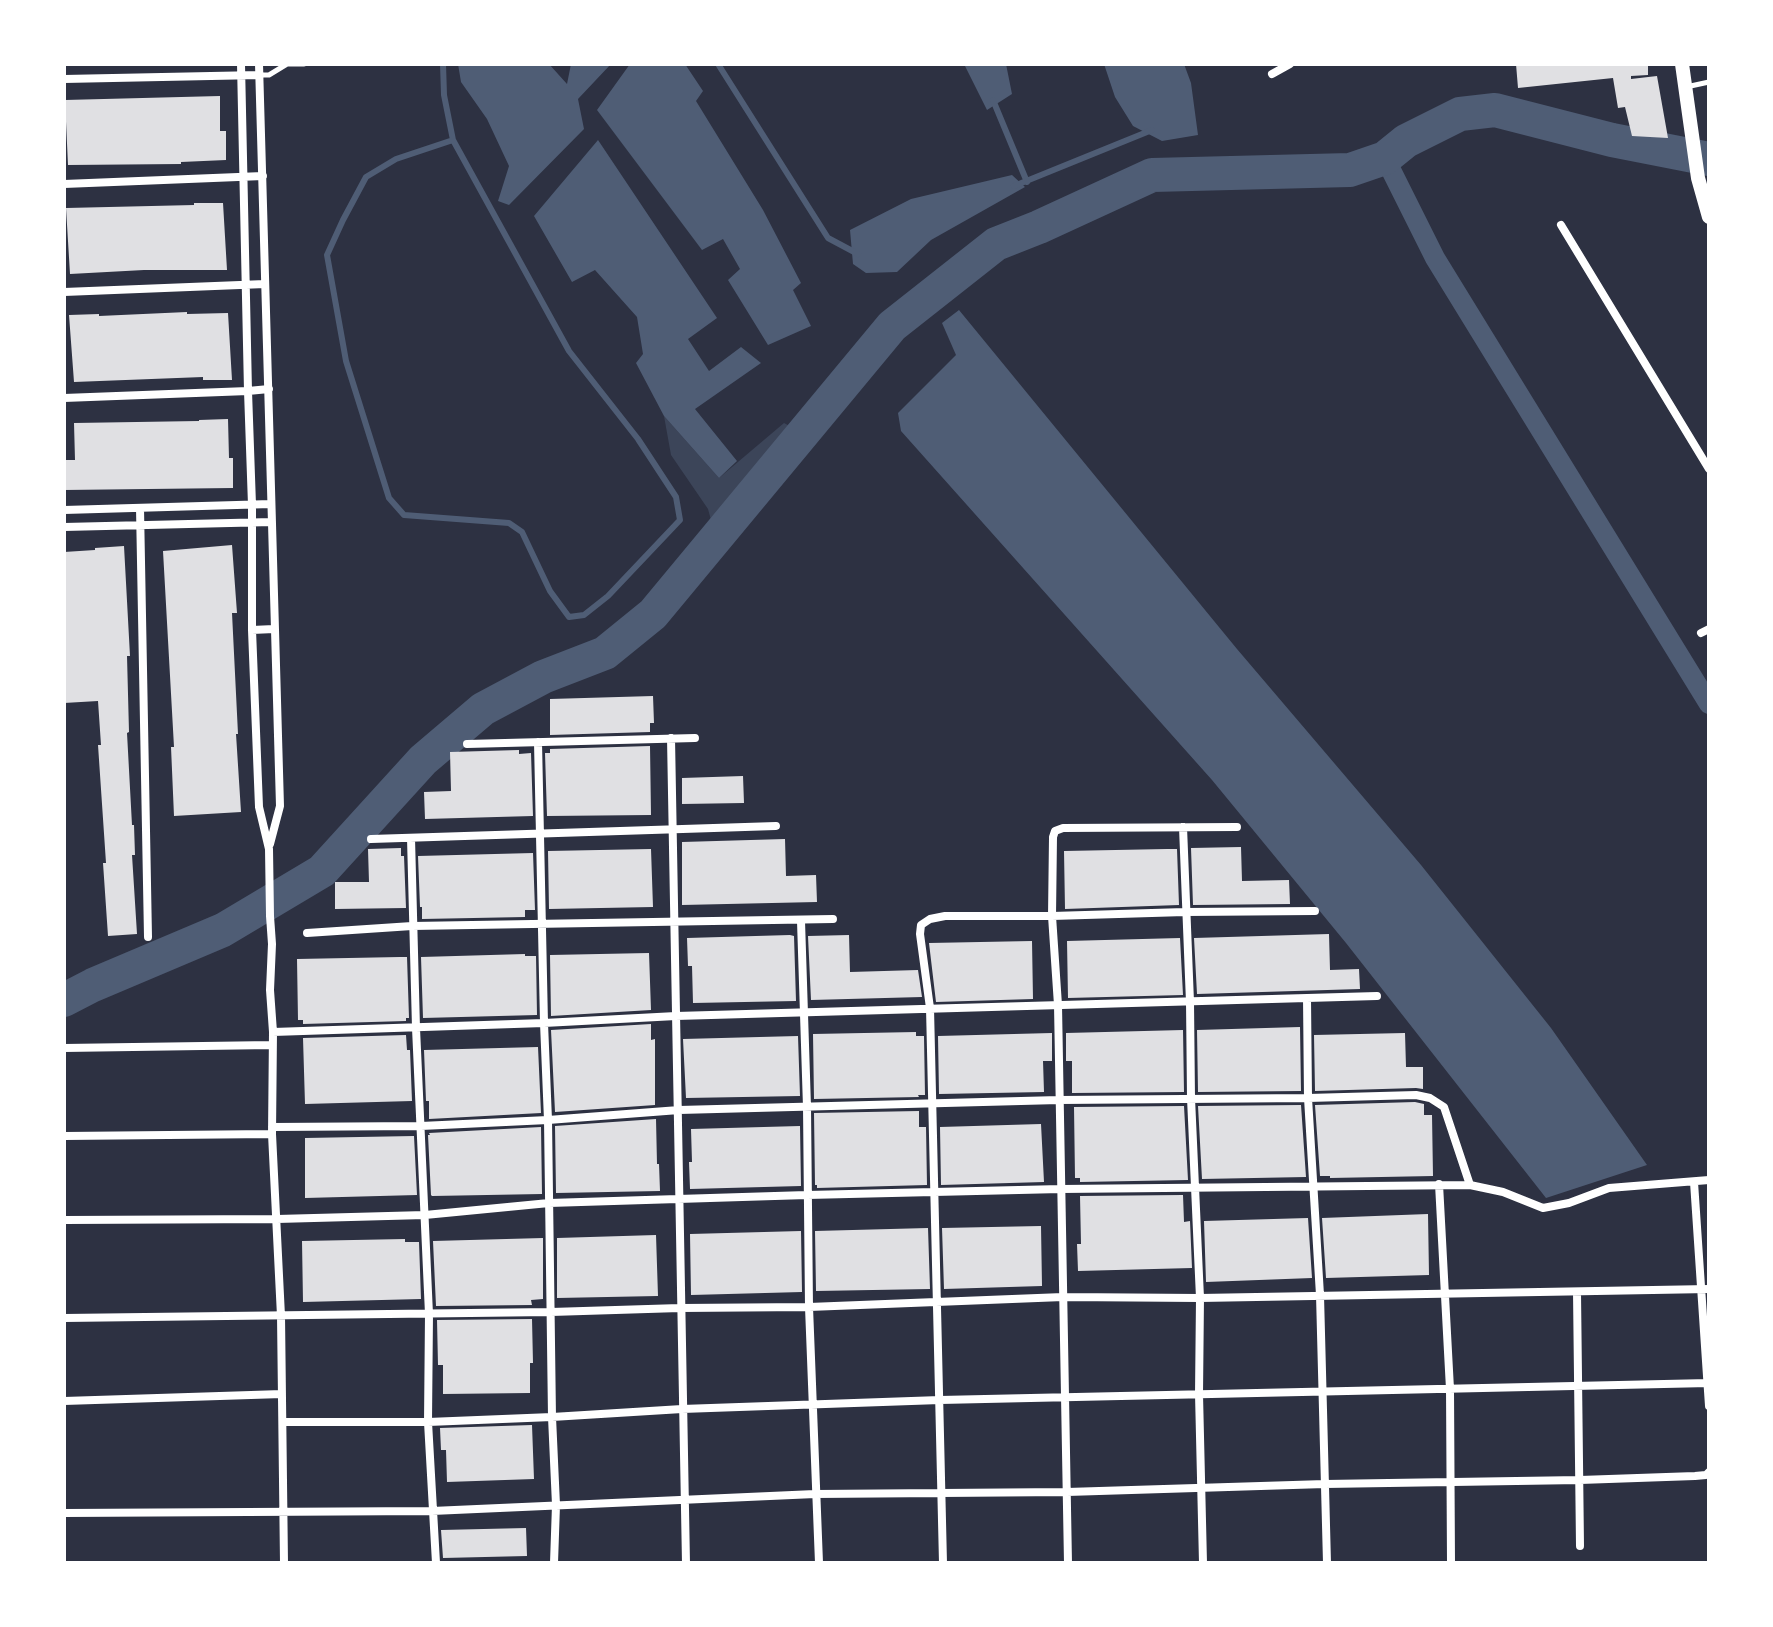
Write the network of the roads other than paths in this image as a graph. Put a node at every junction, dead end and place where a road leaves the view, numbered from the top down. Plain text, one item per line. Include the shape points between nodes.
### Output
1 (241, 64) edge
2 (259, 64) edge
3 (304, 64) edge
4 (1290, 64) edge
5 (1682, 64) edge
6 (1272, 74) dead end
7 (241, 75) junction
8 (260, 75) junction
9 (64, 79) edge
10 (1709, 82) edge
11 (1685, 87) junction
12 (263, 176) junction
13 (244, 177) junction
14 (64, 184) edge
15 (1709, 217) edge
16 (1561, 225) dead end
17 (265, 284) junction
18 (247, 285) junction
19 (64, 292) edge
20 (269, 389) junction
21 (248, 391) junction
22 (64, 398) edge
23 (1709, 469) edge
24 (271, 504) junction
25 (252, 505) junction
26 (140, 508) junction
27 (64, 510) edge
28 (252, 522) junction
29 (272, 522) junction
30 (140, 524) junction
31 (64, 527) edge
32 (274, 629) junction
33 (252, 630) junction
34 (671, 738) junction
35 (695, 738) dead end
36 (538, 742) junction
37 (467, 744) dead end
38 (278, 760) junction
39 (257, 762) junction
40 (776, 826) dead end
41 (1183, 827) junction
42 (1237, 827) dead end
43 (671, 829) junction
44 (539, 834) junction
45 (411, 838) junction
46 (371, 839) dead end
47 (269, 849) junction
48 (1315, 911) dead end
49 (1185, 912) junction
50 (1052, 916) junction
51 (833, 919) dead end
52 (801, 921) junction
53 (675, 922) junction
54 (542, 924) junction
55 (412, 926) junction
56 (307, 933) dead end
57 (148, 937) dead end
58 (1377, 996) dead end
59 (1307, 998) junction
60 (1190, 1002) junction
61 (1058, 1005) junction
62 (930, 1008) junction
63 (804, 1013) junction
64 (676, 1016) junction
65 (544, 1023) junction
66 (416, 1028) junction
67 (273, 1032) junction
68 (272, 1045) junction
69 (64, 1048) edge
70 (1191, 1098) junction
71 (1308, 1098) junction
72 (1059, 1100) junction
73 (932, 1103) junction
74 (807, 1107) junction
75 (679, 1110) junction
76 (548, 1120) junction
77 (421, 1126) junction
78 (272, 1130) junction
79 (64, 1136) edge
80 (1709, 1180) edge
81 (1694, 1182) junction
82 (1439, 1184) junction
83 (1470, 1185) junction
84 (1313, 1187) junction
85 (1195, 1188) junction
86 (1061, 1189) junction
87 (934, 1192) junction
88 (807, 1195) junction
89 (680, 1199) junction
90 (549, 1203) junction
91 (425, 1215) junction
92 (277, 1219) junction
93 (64, 1220) edge
94 (1706, 1289) edge
95 (1445, 1292) junction
96 (1577, 1292) junction
97 (1320, 1295) junction
98 (1063, 1297) junction
99 (1200, 1298) junction
100 (937, 1301) junction
101 (809, 1307) junction
102 (680, 1308) junction
103 (551, 1312) junction
104 (429, 1314) junction
105 (281, 1316) junction
106 (64, 1318) edge
107 (1708, 1384) edge
108 (1578, 1386) junction
109 (1450, 1389) junction
110 (1323, 1392) junction
111 (282, 1394) junction
112 (1199, 1394) junction
113 (1065, 1397) junction
114 (940, 1400) junction
115 (64, 1401) edge
116 (813, 1404) junction
117 (1709, 1406) edge
118 (682, 1409) junction
119 (552, 1417) junction
120 (283, 1422) junction
121 (428, 1422) junction
122 (1709, 1472) edge
123 (1580, 1480) junction
124 (1452, 1482) junction
125 (1325, 1484) junction
126 (1202, 1487) junction
127 (1067, 1492) junction
128 (942, 1493) junction
129 (815, 1494) junction
130 (685, 1499) junction
131 (556, 1505) junction
132 (432, 1511) junction
133 (284, 1512) junction
134 (64, 1513) edge
135 (1580, 1546) dead end
136 (284, 1563) edge
137 (436, 1563) edge
138 (554, 1563) edge
139 (686, 1563) edge
140 (819, 1563) edge
141 (943, 1563) edge
142 (1068, 1563) edge
143 (1203, 1563) edge
144 (1327, 1563) edge
145 (1451, 1563) edge

1 - 7 street
2 - 8 street
3 - 8 lane via 287,64
4 - 6 street
5 - 11 street
7 - 8 street
7 - 9 street
7 - 13 street
8 - 12 street
10 - 11 lane
11 - 15 street
12 - 13 street
12 - 17 street
13 - 14 street
13 - 18 street
16 - 23 street
17 - 18 street
17 - 20 street
18 - 19 street
18 - 21 street
20 - 21 street
20 - 24 street
21 - 22 street
21 - 25 street
24 - 25 street
24 - 29 street
25 - 26 street
25 - 28 street
26 - 27 street
26 - 30 street
28 - 29 street
28 - 30 street
28 - 33 street
29 - 32 street
30 - 31 street
30 - 57 street
32 - 33 street
32 - 38 street
33 - 39 street
34 - 35 street
34 - 36 street
34 - 43 street
36 - 37 street
36 - 44 street
38 - 39 street
38 - 47 street via 280,806
39 - 47 street via 259,807
40 - 43 street
41 - 42 street
41 - 49 street
41 - 50 street via 1055,831
43 - 44 street
43 - 53 street
44 - 45 street
44 - 54 street
45 - 46 street
45 - 55 street
47 - 67 street
48 - 49 street
49 - 50 street
49 - 60 street
50 - 61 street
50 - 62 street via 945,916 921,925
51 - 52 street
52 - 53 street
52 - 63 street
53 - 54 street
53 - 64 street
54 - 55 street
54 - 65 street
55 - 56 street
55 - 66 street
58 - 59 street
59 - 60 street
59 - 71 street
60 - 61 street
60 - 70 street
61 - 62 street
61 - 72 street
62 - 63 street
62 - 73 street
63 - 64 street
63 - 74 street
64 - 65 street
64 - 75 street
65 - 66 street
65 - 76 street
66 - 67 street
66 - 77 street
67 - 68 street
68 - 69 street
68 - 78 street
70 - 71 street
70 - 72 street
70 - 85 street
71 - 83 street via 1430,1098 1444,1107
71 - 84 street
72 - 73 street
72 - 86 street
73 - 74 street
73 - 87 street
74 - 75 street
74 - 88 street
75 - 76 street
75 - 89 street
76 - 77 street
76 - 90 street
77 - 78 street
77 - 91 street
78 - 79 street
78 - 92 street
80 - 81 street
81 - 83 street via 1609,1188 1543,1208
81 - 94 street
82 - 83 street
82 - 84 street
82 - 95 street
84 - 85 street
84 - 97 street
85 - 86 street
85 - 99 street
86 - 87 street
86 - 98 street
87 - 88 street
87 - 100 street
88 - 89 street
88 - 101 street
89 - 90 street
89 - 102 street
90 - 91 street
90 - 103 street
91 - 92 street
91 - 104 street
92 - 93 street
92 - 105 street
94 - 96 street
94 - 107 street
95 - 96 street
95 - 97 street
95 - 109 street
96 - 108 street
97 - 99 street
97 - 110 street
98 - 99 street
98 - 100 street
98 - 113 street
99 - 112 street
100 - 101 street
100 - 114 street
101 - 102 street
101 - 116 street
102 - 103 street
102 - 118 street
103 - 104 street
103 - 119 street
104 - 105 street
104 - 121 street
105 - 106 street
105 - 111 street
107 - 108 street
107 - 117 street
108 - 109 street
108 - 123 street
109 - 110 street
109 - 124 street
110 - 112 street
110 - 125 street
111 - 115 street
111 - 120 street
112 - 113 street
112 - 126 street
113 - 114 street
113 - 127 street
114 - 116 street
114 - 128 street
116 - 118 street
116 - 129 street
118 - 119 street
118 - 130 street
119 - 121 street
119 - 131 street
120 - 121 street
120 - 133 street
121 - 132 street
122 - 123 street
123 - 124 street
123 - 135 street
124 - 125 street
124 - 145 street
125 - 126 street
125 - 144 street
126 - 127 street
126 - 143 street
127 - 128 street
127 - 142 street
128 - 129 street
128 - 141 street
129 - 130 street
129 - 140 street
130 - 131 street
130 - 139 street
131 - 132 street
131 - 138 street
132 - 133 street
132 - 137 street
133 - 134 street
133 - 136 street

